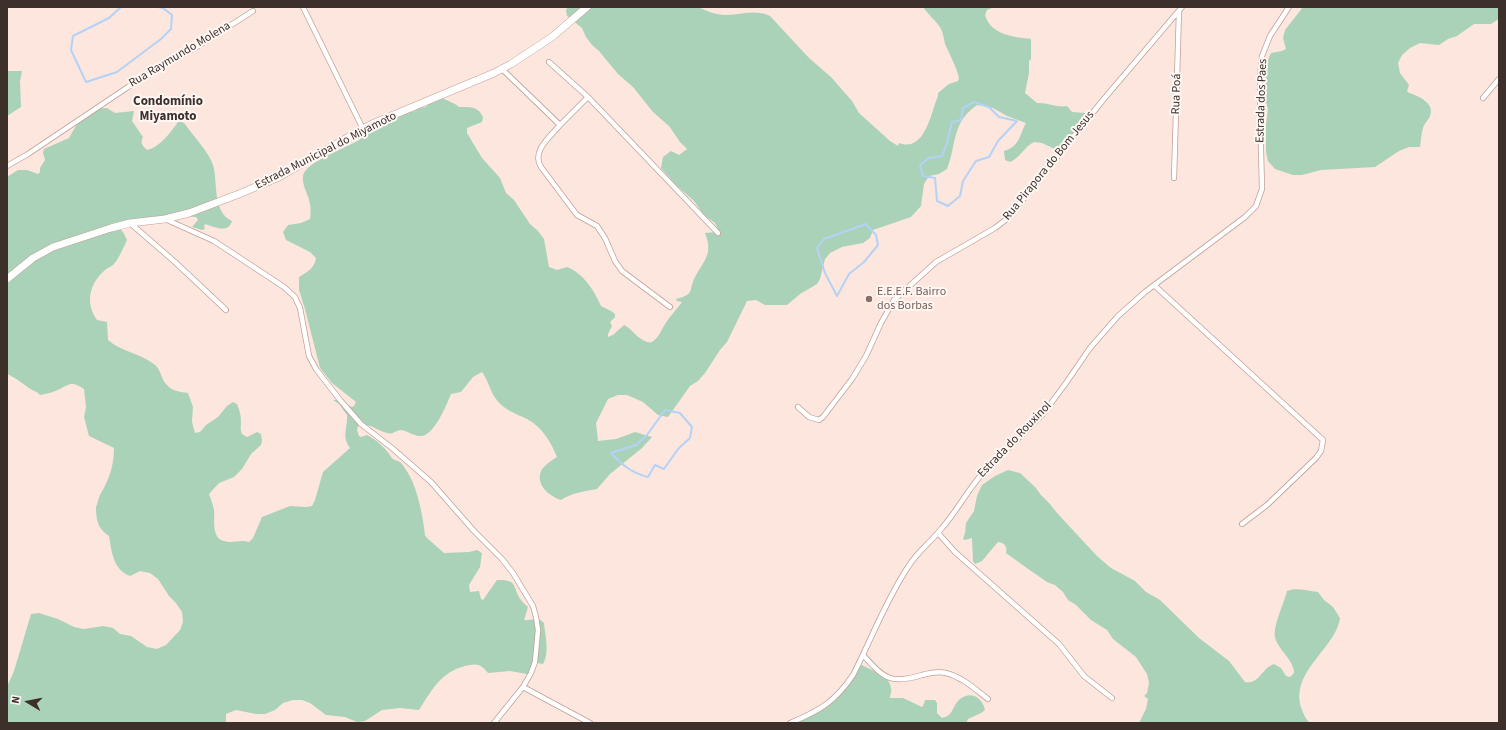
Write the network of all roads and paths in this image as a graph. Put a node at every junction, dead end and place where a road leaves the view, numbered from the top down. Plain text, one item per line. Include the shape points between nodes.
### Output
1 (303, 7) edge
2 (587, 7) edge
3 (1289, 7) edge
4 (1180, 9) edge
5 (253, 11) dead end
6 (549, 62) dead end
7 (502, 69) junction
8 (1499, 79) edge
9 (588, 97) junction
10 (1484, 98) dead end
11 (560, 125) junction
12 (363, 129) junction
13 (1260, 154) joint
14 (7, 166) edge
15 (1174, 178) dead end
16 (164, 219) junction
17 (130, 223) junction
18 (718, 233) dead end
19 (7, 280) edge
20 (1154, 285) junction
21 (670, 307) dead end
22 (226, 310) dead end
23 (798, 407) dead end
24 (1242, 524) dead end
25 (938, 533) junction
26 (863, 655) junction
27 (523, 687) junction
28 (1112, 698) dead end
29 (988, 699) dead end
30 (494, 723) edge
31 (590, 723) edge
32 (790, 723) edge

1 - 12 street
2 - 7 street, Estrada Municipal do Miyamoto via 552,37
3 - 13 street, Estrada dos Paes via 1270,36 1262,56
4 - 15 street, Rua Poá
4 - 23 street, Rua Pirapora do Bom Jesus via 1008,218 936,262 894,300 866,356 823,417 818,420 809,417
5 - 14 street, Rua Raymundo Molena via 128,87
6 - 9 street
7 - 11 street
7 - 12 street, Estrada Municipal do Miyamoto
8 - 10 street
9 - 11 street
9 - 18 street
11 - 21 street via 538,152 538,162 577,215 598,226 618,266
12 - 16 street, Estrada Municipal do Miyamoto via 279,177 189,213
13 - 20 street, Estrada do Rouxinol via 1262,189 1256,206
16 - 17 street, Estrada Municipal do Miyamoto
16 - 27 street via 214,241 295,297 300,308 309,356 340,400 361,424 431,482 513,573 533,606 538,630 535,662
17 - 19 street, Estrada Municipal do Miyamoto via 48,250 33,258
17 - 22 street
20 - 24 street via 1323,440 1321,451 1316,458 1267,505
20 - 25 street, Estrada do Rouxinol via 1101,334 1043,414 977,479
25 - 26 street, Estrada do Rouxinol via 908,565
25 - 28 street via 1059,644 1084,676
26 - 29 street via 889,678 904,680 926,674 945,673 966,682
26 - 32 street, Estrada do Rouxinol via 847,684 834,698 817,712
27 - 30 street
27 - 31 street

